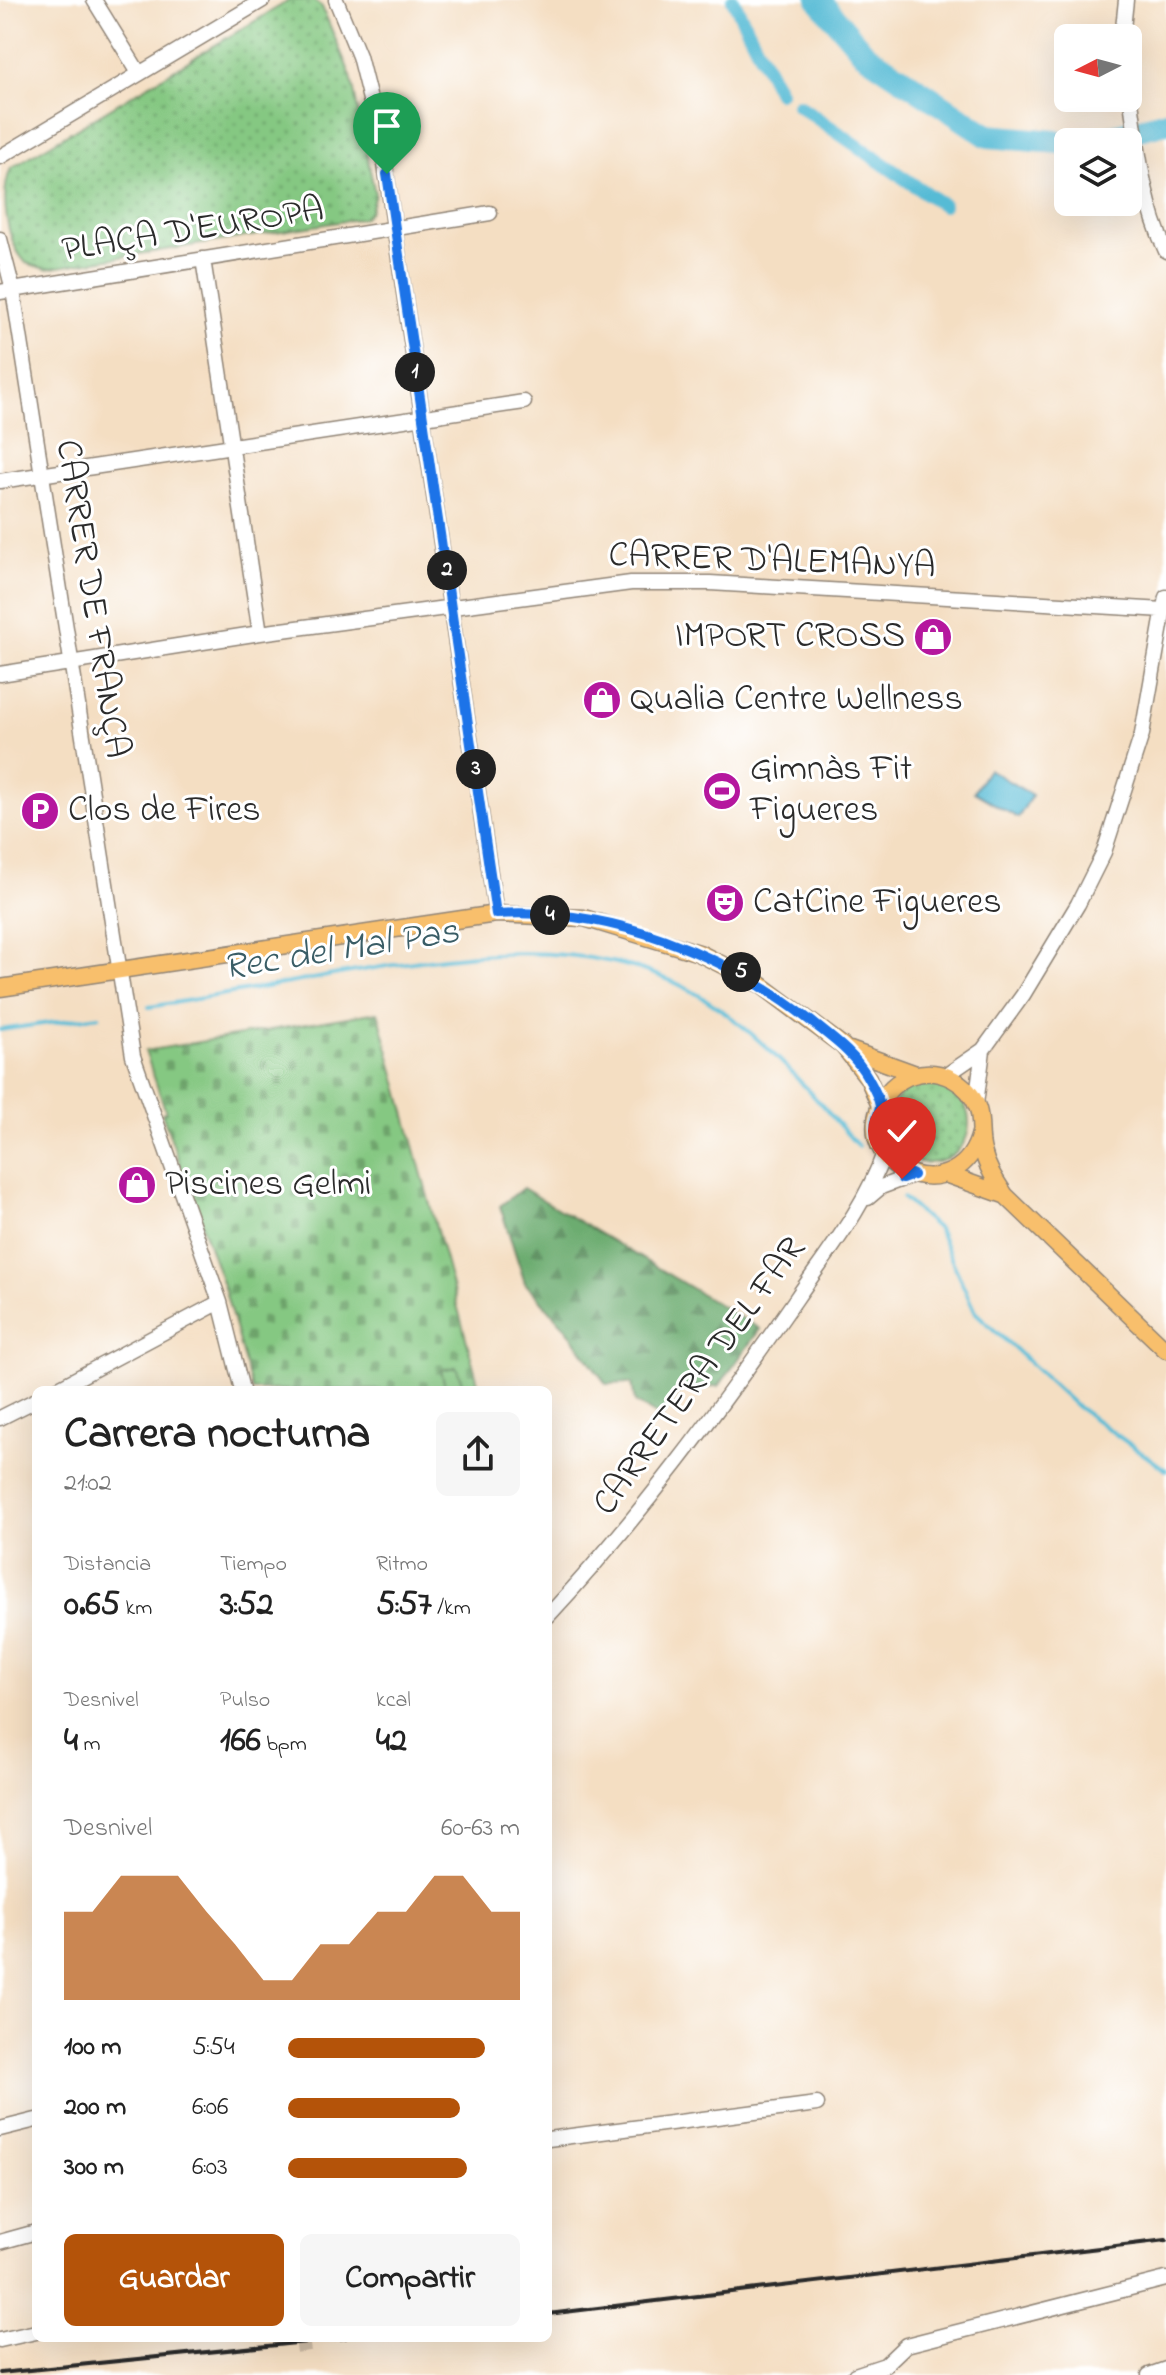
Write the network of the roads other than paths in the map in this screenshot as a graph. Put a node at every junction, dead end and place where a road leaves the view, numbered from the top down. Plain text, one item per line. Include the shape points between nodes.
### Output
1 (94, 0) edge
2 (263, 0) edge
3 (336, 0) edge
4 (1126, 0) edge
5 (1123, 24) edge
6 (139, 73) junction
7 (1133, 112) edge
8 (0, 157) edge
9 (490, 213) dead end
10 (394, 229) junction
11 (0, 239) edge
12 (1166, 251) edge
13 (203, 259) junction
14 (6, 291) edge
15 (524, 402) dead end
16 (422, 417) junction
17 (231, 446) junction
18 (40, 475) junction
19 (0, 481) edge
20 (1165, 603) edge
21 (453, 606) junction
22 (260, 633) junction
23 (70, 663) junction
24 (0, 674) edge
25 (496, 914) junction
26 (117, 970) junction
27 (0, 988) edge
28 (843, 1046) junction
29 (983, 1050) junction
30 (916, 1074) junction
31 (945, 1076) junction
32 (976, 1104) junction
33 (880, 1106) junction
34 (980, 1133) junction
35 (884, 1153) junction
36 (945, 1174) junction
37 (913, 1175) junction
38 (1005, 1195) junction
39 (862, 1203) junction
40 (220, 1302) junction
41 (1166, 1350) edge
42 (62, 1386) edge
43 (241, 1386) edge
44 (32, 1402) edge
45 (0, 1418) edge
46 (552, 1612) edge
47 (817, 2104) dead end
48 (32, 2121) edge
49 (0, 2129) edge
50 (552, 2138) edge
51 (32, 2233) edge
52 (0, 2242) edge
53 (1166, 2279) edge
54 (32, 2333) edge
55 (0, 2340) edge
56 (1166, 2369) edge
57 (887, 2370) edge
58 (855, 2375) edge
59 (1149, 2375) edge

1 - 6 street
2 - 6 street
3 - 10 street via 373,101
4 - 5 street
6 - 8 street
7 - 12 street via 1145,185
9 - 10 street, PLAÇA D'EUROPA
10 - 13 street, PLAÇA D'EUROPA
10 - 16 street
11 - 14 street, CARRER DE FRANÇA
13 - 14 street, PLAÇA D'EUROPA
13 - 17 street
14 - 18 street, CARRER DE FRANÇA
15 - 16 street
16 - 17 street
16 - 21 street
17 - 18 street
17 - 22 street
18 - 19 street
18 - 23 street, CARRER DE FRANÇA
20 - 21 street, CARRER D'ALEMANYA via 666,582 591,586
20 - 29 street via 1139,746 1104,852 1062,933
21 - 22 street, CARRER D'ALEMANYA
21 - 25 street
22 - 23 street, CARRER D'ALEMANYA
23 - 24 street, CARRER D'ALEMANYA
23 - 26 street, CARRER DE FRANÇA
25 - 26 main road
25 - 28 main road via 584,918 699,953 760,984
26 - 27 main road
26 - 40 street, CARRER DE FRANÇA via 133,1056
28 - 30 main road
28 - 33 main road via 868,1078
29 - 31 street
29 - 32 street
30 - 31 main road
30 - 33 main road via 894,1085
31 - 32 main road via 964,1087
32 - 34 main road
33 - 35 main road via 876,1130
34 - 36 main road via 968,1159
34 - 38 main road via 988,1168
35 - 37 main road
35 - 39 street, CARRETERA DEL FAR
36 - 37 main road
36 - 38 main road
37 - 39 street, CARRETERA DEL FAR via 881,1187
38 - 41 main road
39 - 46 street, CARRETERA DEL FAR via 746,1372 621,1538
40 - 42 street
40 - 43 street, CARRER DE FRANÇA
44 - 45 street
47 - 50 street
48 - 49 street
51 - 52 street
53 - 57 street via 906,2345
54 - 55 street
56 - 59 street
57 - 58 street

